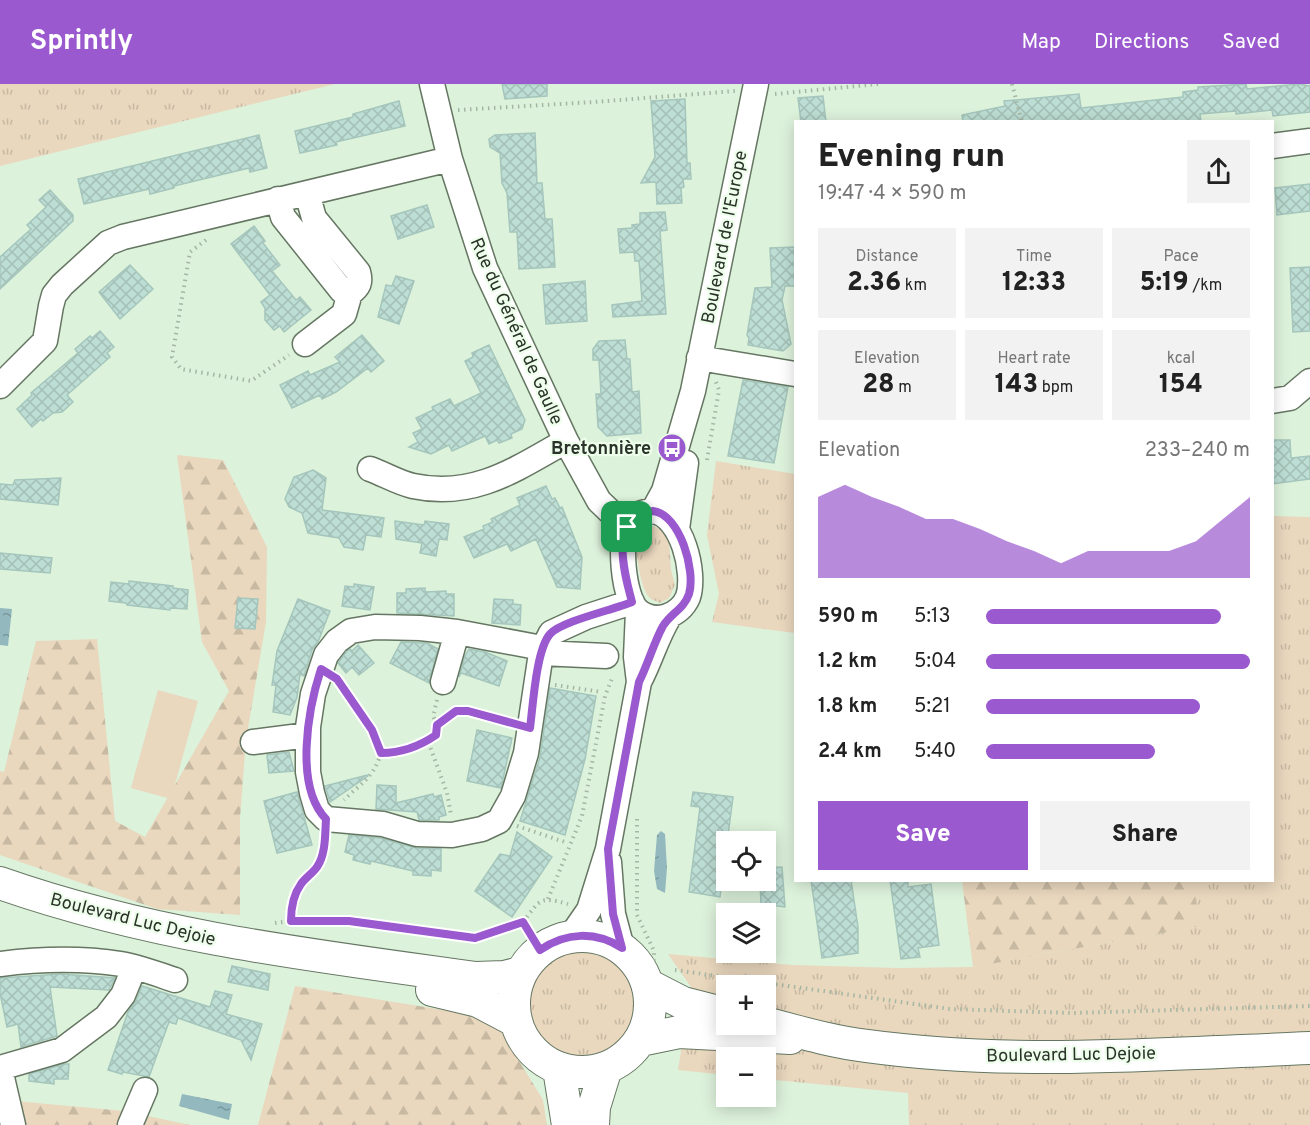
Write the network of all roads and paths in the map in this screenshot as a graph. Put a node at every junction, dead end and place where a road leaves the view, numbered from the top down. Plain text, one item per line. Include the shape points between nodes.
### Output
1 (432, 84) edge
2 (878, 84) edge
3 (1012, 84) edge
4 (755, 90) edge
5 (454, 111) dead end
6 (1021, 120) edge
7 (1310, 141) edge
8 (1274, 146) edge
9 (450, 159) junction
10 (307, 193) junction
11 (278, 199) junction
12 (215, 234) dead end
13 (350, 293) junction
14 (305, 344) joint
15 (699, 358) junction
16 (794, 375) edge
17 (1310, 381) edge
18 (0, 386) edge
19 (693, 391) junction
20 (1274, 401) edge
21 (566, 441) junction
22 (370, 469) dead end
23 (653, 511) junction
24 (627, 527) junction
25 (677, 529) junction
26 (635, 607) junction
27 (669, 616) junction
28 (457, 632) junction
29 (542, 650) junction
30 (610, 664) joint
31 (321, 669) junction
32 (443, 682) joint
33 (537, 682) junction
34 (639, 682) junction
35 (602, 692) dead end
36 (437, 725) junction
37 (530, 728) junction
38 (308, 735) junction
39 (428, 741) junction
40 (253, 742) dead end
41 (381, 753) junction
42 (326, 819) junction
43 (499, 821) junction
44 (452, 836) junction
45 (568, 843) dead end
46 (608, 849) junction
47 (0, 883) edge
48 (548, 899) junction
49 (570, 905) dead end
50 (291, 921) junction
51 (523, 922) junction
52 (270, 936) junction
53 (571, 936) junction
54 (622, 948) junction
55 (531, 961) junction
56 (0, 964) edge
57 (134, 968) junction
58 (174, 980) dead end
59 (646, 980) junction
60 (1310, 1006) edge
61 (716, 1011) edge
62 (516, 1021) junction
63 (776, 1026) edge
64 (640, 1040) junction
65 (832, 1040) junction
66 (1310, 1048) edge
67 (0, 1068) edge
68 (606, 1068) junction
69 (559, 1069) junction
70 (145, 1090) dead end
71 (13, 1125) edge
72 (130, 1125) edge
73 (568, 1125) edge
74 (593, 1125) edge

1 - 9 street, Rue du Général de Gaulle
2 - 4 path via 787,92
3 - 6 path
4 - 5 path
4 - 15 street, Boulevard de l'Europe
7 - 8 street
9 - 10 street
9 - 21 street, Rue du Général de Gaulle via 485,268
10 - 11 street
10 - 13 street via 314,218 358,272 360,280
11 - 13 street via 283,217 342,291
11 - 18 street via 108,243 54,295 45,341
12 - 14 path via 190,252 172,357 181,369 251,381
13 - 14 street via 344,315
15 - 16 street
15 - 19 street, Boulevard de l'Europe
17 - 20 street via 1290,398
19 - 23 street, Boulevard de l'Europe via 664,491
19 - 25 street, Boulevard de l'Europe via 694,412
21 - 22 street via 490,482 459,489 413,486
21 - 24 street, Rue du Général de Gaulle via 599,501
23 - 24 street via 636,516
23 - 25 street via 664,515
24 - 26 street via 623,538 624,567
25 - 27 street via 689,567 690,590 685,604
26 - 27 street via 646,615
26 - 29 street via 562,627 551,633
26 - 34 street
27 - 34 street
28 - 29 street
28 - 31 street via 398,627 351,631 337,641
28 - 32 street
29 - 30 street
29 - 33 street
30 - 48 path via 582,816
31 - 38 street via 313,694
31 - 41 path via 337,679 372,730
32 - 36 path via 433,716
33 - 35 path
33 - 37 street
34 - 46 street
36 - 37 path via 456,711 468,711
36 - 39 path via 436,735
37 - 43 street via 513,796
38 - 40 street
38 - 42 street via 312,793 317,810
39 - 41 path via 395,753
39 - 44 path via 447,793
41 - 42 path via 365,783
42 - 44 street
42 - 50 path via 318,866 295,895
43 - 44 street via 482,830
43 - 45 path
46 - 53 street via 589,910
46 - 54 street via 613,914
47 - 52 main road, Boulevard Luc Dejoie via 101,914
48 - 49 path
48 - 51 path via 538,902
50 - 51 path via 349,921 475,938
50 - 52 path
51 - 55 path
52 - 55 main road, Boulevard Luc Dejoie via 476,978 504,977
52 - 62 main road, Boulevard Luc Dejoie via 478,1001
53 - 54 main road via 600,938
53 - 55 main road via 555,941
54 - 59 main road via 638,964
55 - 62 main road via 514,1000
56 - 57 street via 101,962
57 - 58 street
57 - 67 street via 123,995 106,1017 62,1050
59 - 60 path via 654,967 950,1009 1072,1013
59 - 61 main road via 683,1003
59 - 64 main road via 651,1005
62 - 69 main road via 531,1049
63 - 65 main road, Boulevard Luc Dejoie
64 - 65 main road, Boulevard Luc Dejoie via 679,1032
64 - 68 main road via 628,1055
65 - 66 main road, Boulevard Luc Dejoie via 953,1055 1059,1058
67 - 71 street
68 - 69 main road via 592,1072
68 - 74 main road via 594,1107
69 - 73 main road
70 - 72 street

